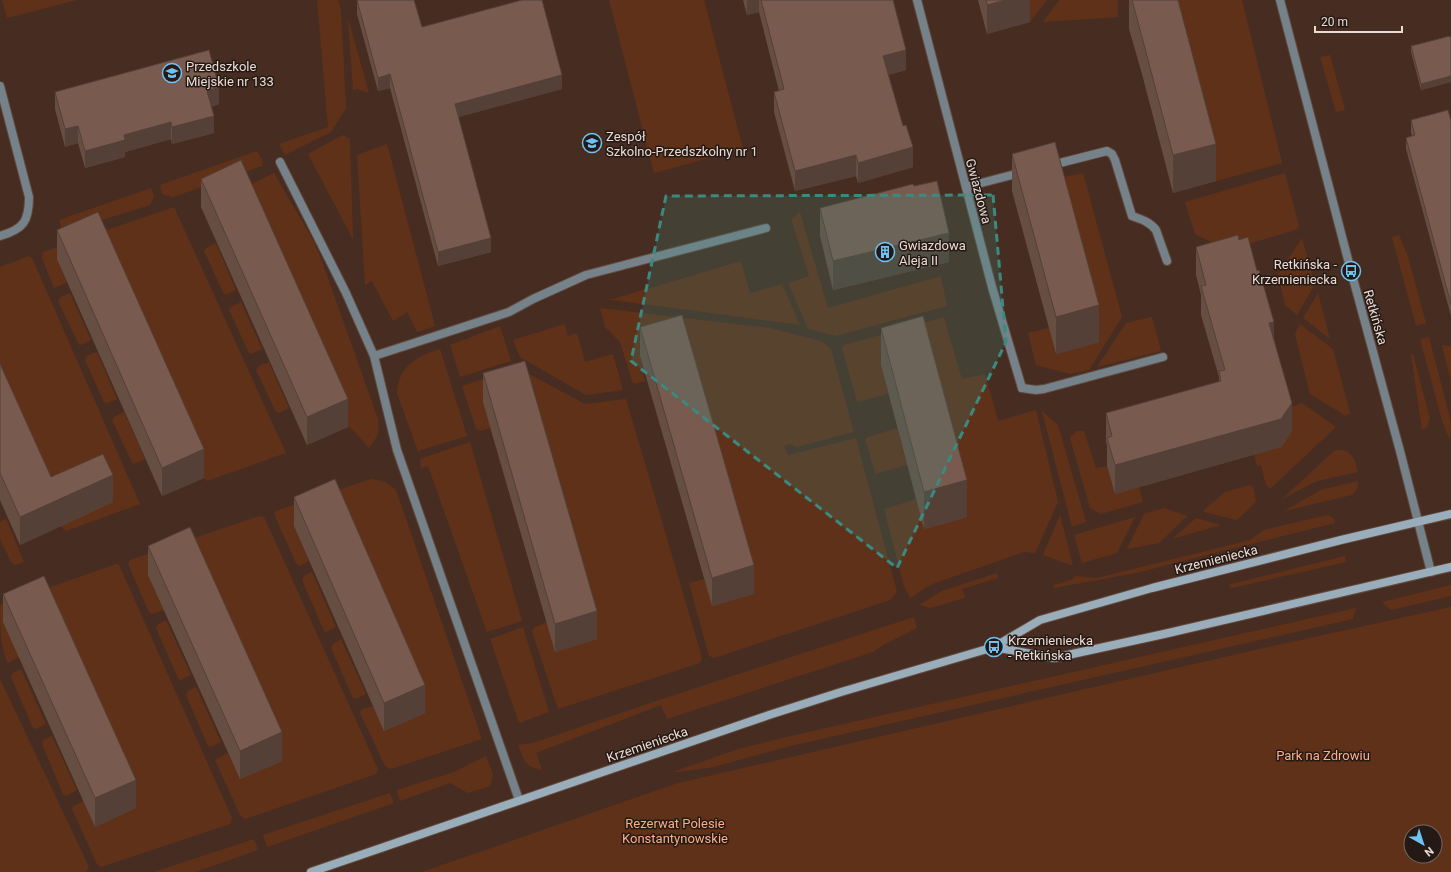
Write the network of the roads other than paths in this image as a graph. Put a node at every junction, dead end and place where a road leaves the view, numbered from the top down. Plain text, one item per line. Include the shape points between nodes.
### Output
1 (917, 0) edge
2 (1280, 0) edge
3 (0, 86) edge
4 (280, 162) dead end
5 (1042, 168) edge
6 (1028, 171) edge
7 (966, 187) junction
8 (766, 228) dead end
9 (0, 236) edge
10 (1167, 261) dead end
11 (374, 356) junction
12 (1163, 357) dead end
13 (1451, 514) edge
14 (1419, 521) junction
15 (1451, 567) edge
16 (1431, 572) junction
17 (994, 647) junction
18 (519, 800) junction
19 (311, 872) edge

1 - 7 street, Gwiazdowa
2 - 14 street, Retkińska
3 - 9 street via 29,197 29,209 21,227
4 - 11 street via 346,292
5 - 10 street via 1107,151 1112,154 1132,216 1153,226
6 - 7 street
7 - 12 street, Gwiazdowa via 1022,388 1044,389
8 - 11 street via 586,275 509,312
11 - 18 street via 397,450
13 - 14 main road, Krzemieniecka
14 - 16 street, Retkińska
14 - 17 main road, Krzemieniecka via 1152,588 1040,620
15 - 16 main road, Krzemieniecka
16 - 17 main road, Krzemieniecka via 1054,658
17 - 18 main road, Krzemieniecka via 769,715
18 - 19 main road, Krzemieniecka

